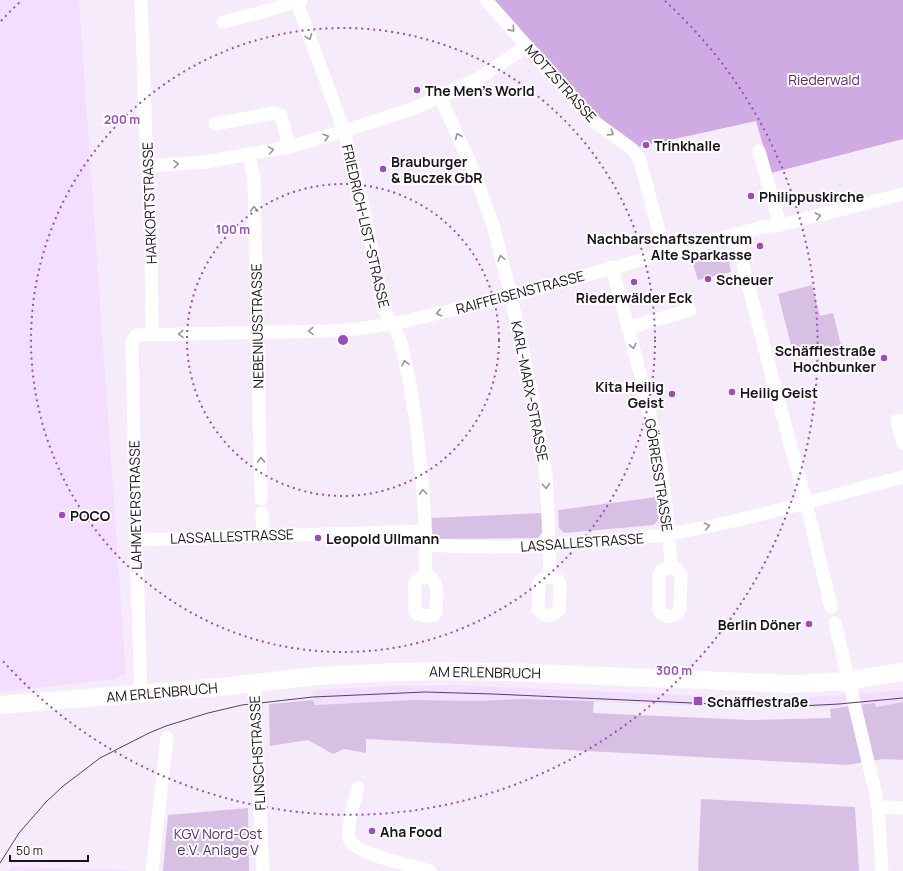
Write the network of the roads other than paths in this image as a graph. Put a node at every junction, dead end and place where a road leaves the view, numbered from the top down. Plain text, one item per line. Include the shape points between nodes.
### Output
1 (141, 0) edge
2 (486, 0) edge
3 (298, 1) edge
4 (223, 22) dead end
5 (527, 46) junction
6 (440, 97) junction
7 (215, 124) dead end
8 (344, 132) junction
9 (289, 147) junction
10 (759, 150) dead end
11 (248, 154) junction
12 (147, 166) junction
13 (903, 194) edge
14 (780, 225) junction
15 (735, 234) junction
16 (665, 253) junction
17 (612, 268) junction
18 (511, 296) junction
19 (690, 310) dead end
20 (393, 324) junction
21 (628, 328) junction
22 (257, 332) junction
23 (152, 334) junction
24 (903, 420) edge
25 (903, 444) edge
26 (903, 477) edge
27 (262, 499) dead end
28 (806, 502) junction
29 (262, 513) dead end
30 (425, 531) junction
31 (669, 534) junction
32 (263, 535) junction
33 (136, 540) junction
34 (426, 546) junction
35 (549, 546) junction
36 (671, 568) dead end
37 (426, 576) dead end
38 (550, 577) dead end
39 (831, 607) dead end
40 (835, 623) dead end
41 (903, 672) edge
42 (848, 681) junction
43 (254, 684) junction
44 (142, 693) junction
45 (0, 714) edge
46 (167, 738) dead end
47 (358, 788) dead end
48 (878, 808) junction
49 (903, 808) edge
50 (152, 871) edge
51 (263, 871) edge
52 (430, 871) edge
53 (882, 871) edge

1 - 12 street, HARKORTSTRASSE
2 -> 5 street, MOTZSTRASSE
3 - 4 street
3 -> 8 street, FRIEDRICH-LIST-STRASSE
5 - 6 street via 476,80
5 -> 16 street, MOTZSTRASSE via 592,120 636,153
6 - 8 street
18 -> 6 street, KARL-MARX-STRASSE via 493,225 472,167
7 - 9 street via 274,113 281,115
9 -> 8 street
8 - 20 street, FRIEDRICH-LIST-STRASSE via 361,197 385,311
11 -> 9 street
10 - 14 street
12 -> 11 street via 205,162
22 -> 11 street, NEBENIUSSTRASSE via 254,180
12 - 23 street, HARKORTSTRASSE
14 -> 13 street, RAIFFEISENSTRASSE
14 - 15 street, RAIFFEISENSTRASSE
15 - 16 street, RAIFFEISENSTRASSE
15 - 28 street
16 - 17 street, RAIFFEISENSTRASSE
17 - 18 street, RAIFFEISENSTRASSE
17 - 21 street, GÖRRESSTRASSE
18 -> 20 street, RAIFFEISENSTRASSE
18 -> 35 street, KARL-MARX-STRASSE via 546,476
19 - 21 street
20 -> 22 street, RAIFFEISENSTRASSE via 356,329
30 -> 20 street, FRIEDRICH-LIST-STRASSE via 422,473 409,380 400,339
21 -> 31 street, GÖRRESSTRASSE via 660,462
22 -> 23 street, RAIFFEISENSTRASSE
27 -> 22 street, NEBENIUSSTRASSE
23 - 33 street, LAHMEYERSTRASSE via 136,335 132,342
24 - 25 street via 897,421
26 - 28 street, LASSALLESTRASSE
31 -> 28 street, LASSALLESTRASSE via 743,519
28 - 39 street
29 - 32 street
30 - 32 street, LASSALLESTRASSE
30 - 34 street, FRIEDRICH-LIST-STRASSE
31 - 35 street, LASSALLESTRASSE
31 - 36 street, GÖRRESSTRASSE
32 - 33 street, LASSALLESTRASSE
33 - 44 street, LAHMEYERSTRASSE
34 - 35 street, LASSALLESTRASSE
34 - 37 street, FRIEDRICH-LIST-STRASSE
35 - 38 street, KARL-MARX-STRASSE
40 - 42 street
41 - 42 main road, AM ERLENBRUCH
42 - 43 main road, AM ERLENBRUCH via 763,684 441,670 355,673
42 - 48 street via 870,764
43 - 44 main road, AM ERLENBRUCH
43 - 51 street, FLINSCHSTRASSE
44 - 45 main road, AM ERLENBRUCH via 68,700
46 - 50 street
47 - 52 street via 348,832 353,846 368,853
48 - 49 street
48 - 53 street

